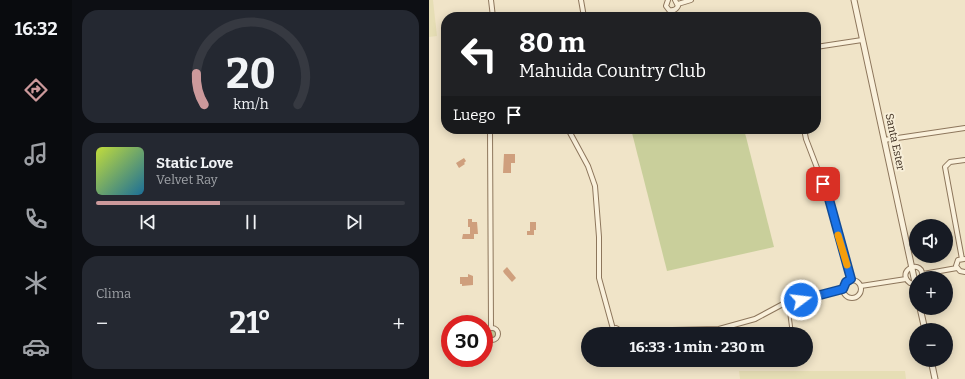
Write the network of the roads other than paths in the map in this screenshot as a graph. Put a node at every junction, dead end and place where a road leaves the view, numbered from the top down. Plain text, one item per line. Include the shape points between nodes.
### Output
1 (491, 0) edge
2 (581, 0) edge
3 (669, 0) edge
4 (691, 0) edge
5 (854, 0) edge
6 (677, 2) edge
7 (492, 12) edge
8 (583, 12) edge
9 (862, 40) junction
10 (821, 46) edge
11 (965, 128) edge
12 (490, 134) edge
13 (571, 134) edge
14 (804, 134) edge
15 (884, 140) junction
16 (965, 160) edge
17 (964, 259) edge
18 (911, 267) junction
19 (957, 268) junction
20 (912, 271) edge
21 (919, 271) edge
22 (944, 271) edge
23 (965, 272) edge
24 (851, 279) junction
25 (906, 279) junction
26 (909, 282) edge
27 (861, 286) junction
28 (843, 289) junction
29 (788, 303) junction
30 (491, 315) edge
31 (612, 327) edge
32 (726, 327) edge
33 (791, 327) edge
34 (932, 367) edge
35 (935, 379) edge

1 - 7 street
2 - 8 street
3 - 6 street via 666,4 669,10 675,9
4 - 6 street
5 - 9 street, Santa Ester
9 - 10 street
9 - 15 street, Santa Ester
11 - 15 street
12 - 30 street
13 - 31 street via 588,166 595,186 599,278
14 - 24 street via 829,199
15 - 18 street, Santa Ester
16 - 17 street via 950,162 945,167
17 - 19 street via 957,262
18 - 20 street, Santa Ester
18 - 21 street via 917,267
18 - 25 street via 907,270
19 - 22 street
19 - 23 street
24 - 27 street
24 - 28 street via 846,282
25 - 26 street
25 - 27 street
27 - 28 street via 859,294 852,298 847,296
28 - 29 street
29 - 32 street via 755,319
29 - 33 lane
34 - 35 street

